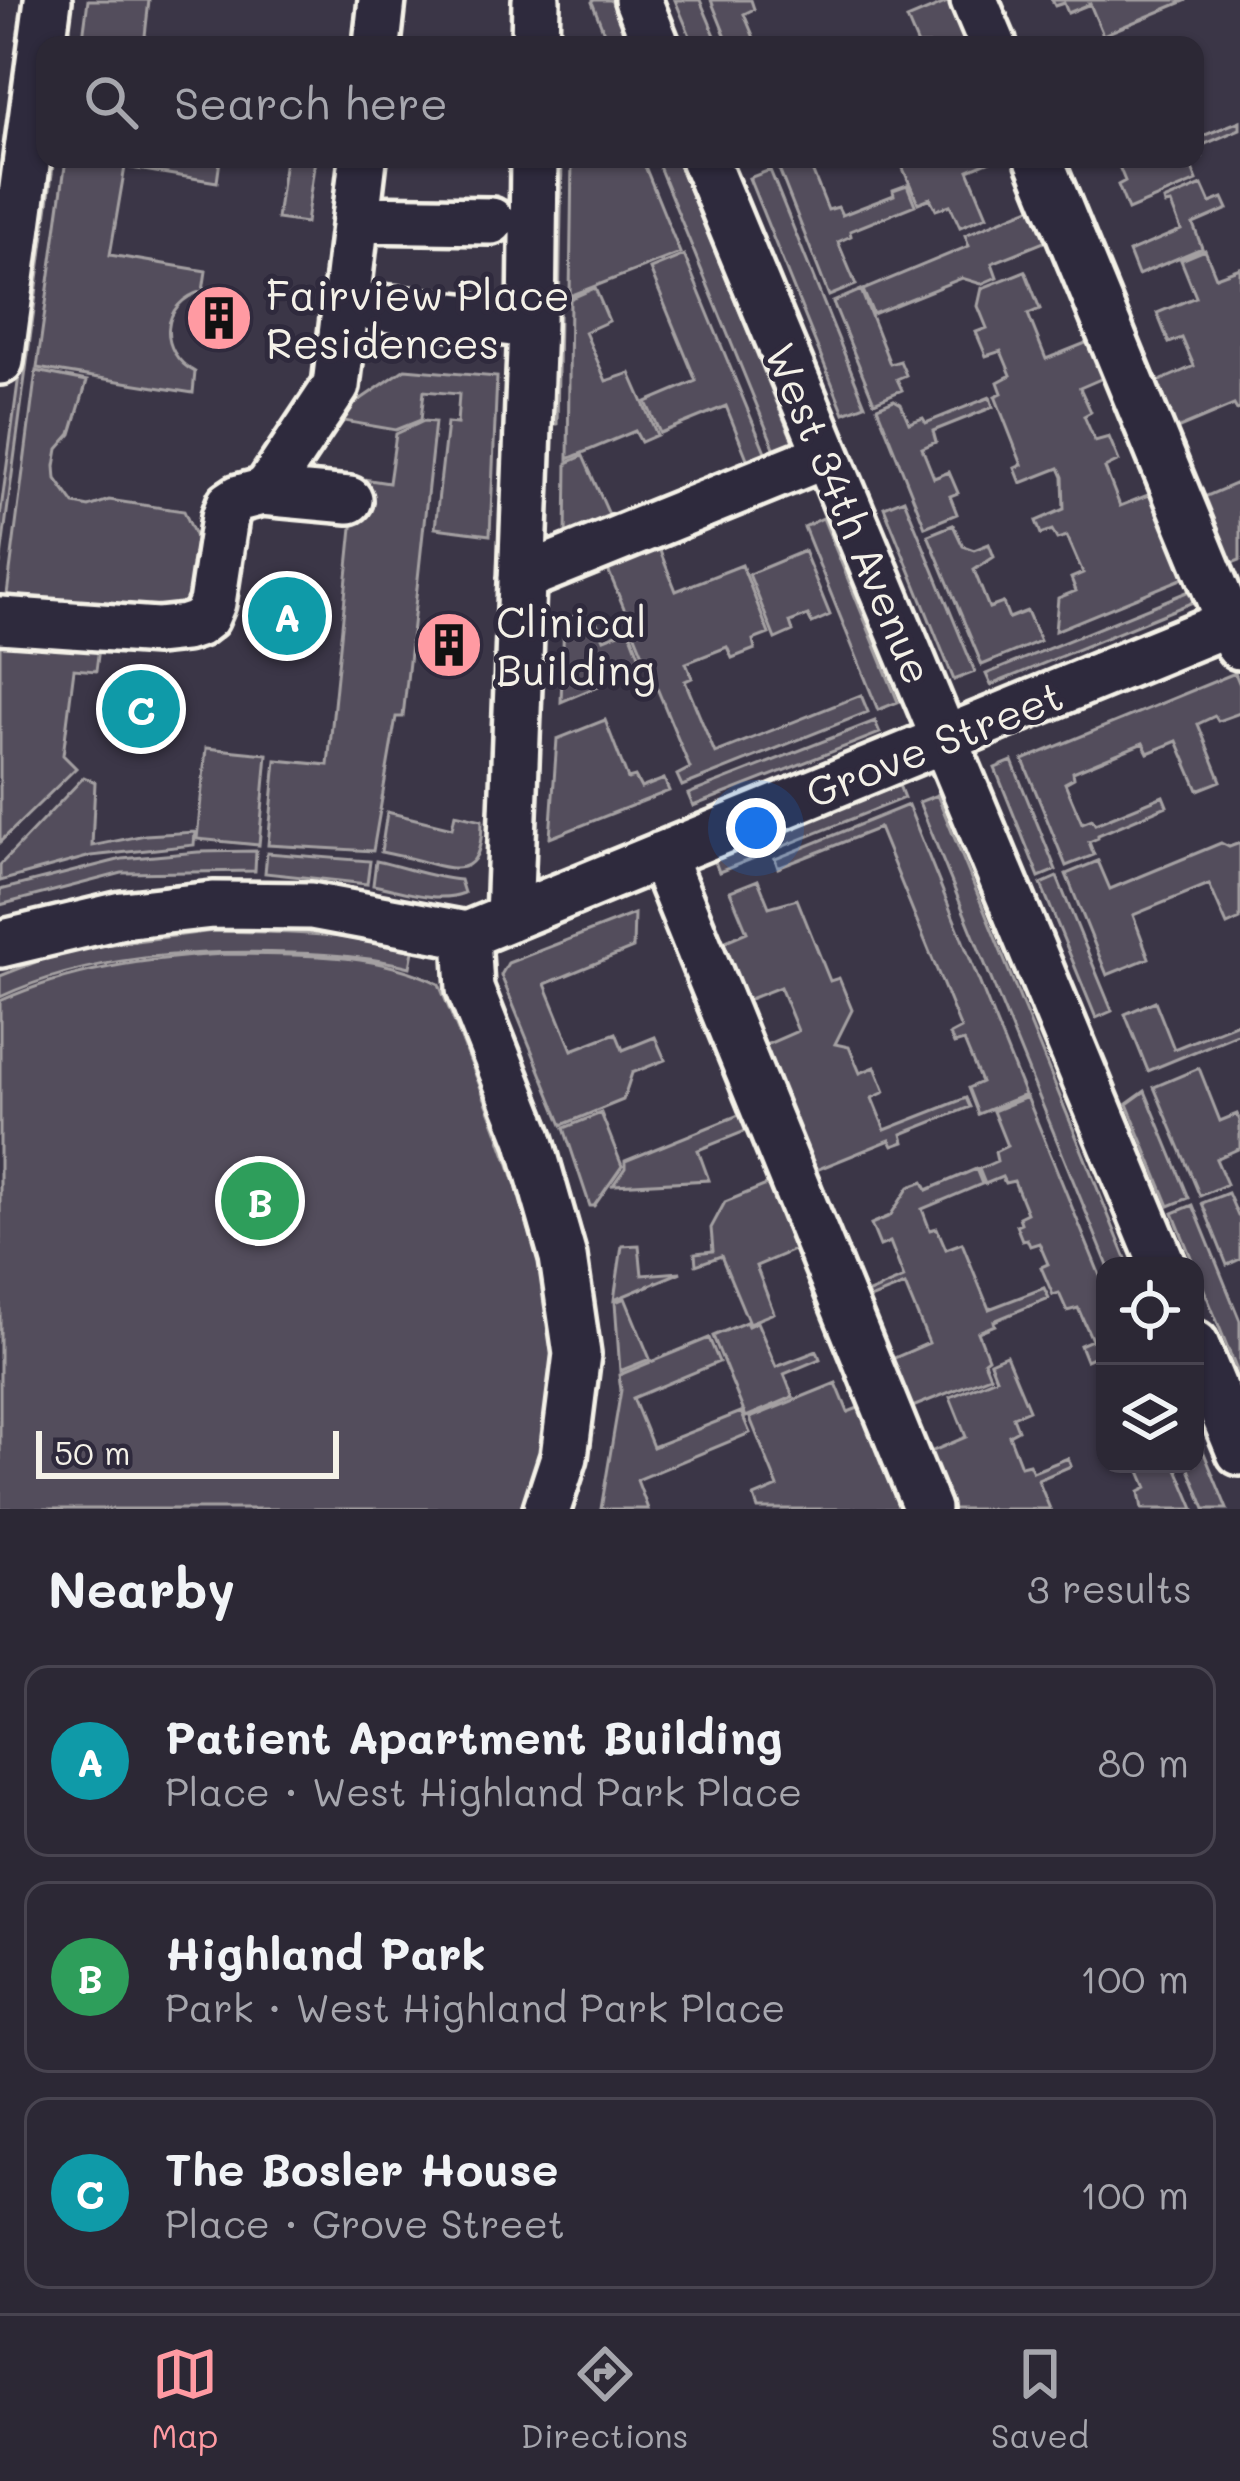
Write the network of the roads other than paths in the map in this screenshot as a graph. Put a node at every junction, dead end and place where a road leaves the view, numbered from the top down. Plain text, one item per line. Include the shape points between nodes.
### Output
1 (48, 0) edge
2 (382, 0) edge
3 (536, 0) edge
4 (638, 0) edge
5 (974, 0) edge
6 (43, 36) edge
7 (378, 36) edge
8 (535, 36) edge
9 (652, 36) edge
10 (989, 36) edge
11 (36, 90) edge
12 (362, 168) edge
13 (534, 168) edge
14 (708, 168) edge
15 (1044, 168) edge
16 (356, 219) junction
17 (491, 221) dead end
18 (346, 304) junction
19 (532, 325) junction
20 (0, 361) edge
21 (826, 455) junction
22 (262, 492) junction
23 (349, 500) dead end
24 (522, 578) junction
25 (0, 620) edge
26 (1236, 630) edge
27 (944, 739) junction
28 (661, 855) junction
29 (508, 918) junction
30 (467, 935) junction
31 (0, 944) edge
32 (1159, 1257) edge
33 (1204, 1365) edge
34 (1240, 1452) edge
35 (547, 1509) edge
36 (927, 1509) edge

1 - 6 street
2 - 7 street
3 - 8 street
4 - 9 street
5 - 10 street
11 - 20 street
12 - 16 street
13 - 19 street
14 - 21 street, West 34th Avenue
15 - 26 street
16 - 17 street
16 - 18 street
18 - 19 street
18 - 22 street via 336,386
19 - 24 street
21 - 24 street
21 - 27 street, West 34th Avenue
22 - 23 street
22 - 25 street via 230,504 212,603 196,624 158,631
24 - 29 street
26 - 27 street, Grove Street
27 - 28 street, Grove Street
27 - 32 street, West 34th Avenue
28 - 29 street, Grove Street
28 - 36 street
29 - 30 street, Grove Street
30 - 31 street via 311,906 213,905 122,915
30 - 35 street via 470,989 529,1138 563,1257 577,1354 564,1457
33 - 34 street

